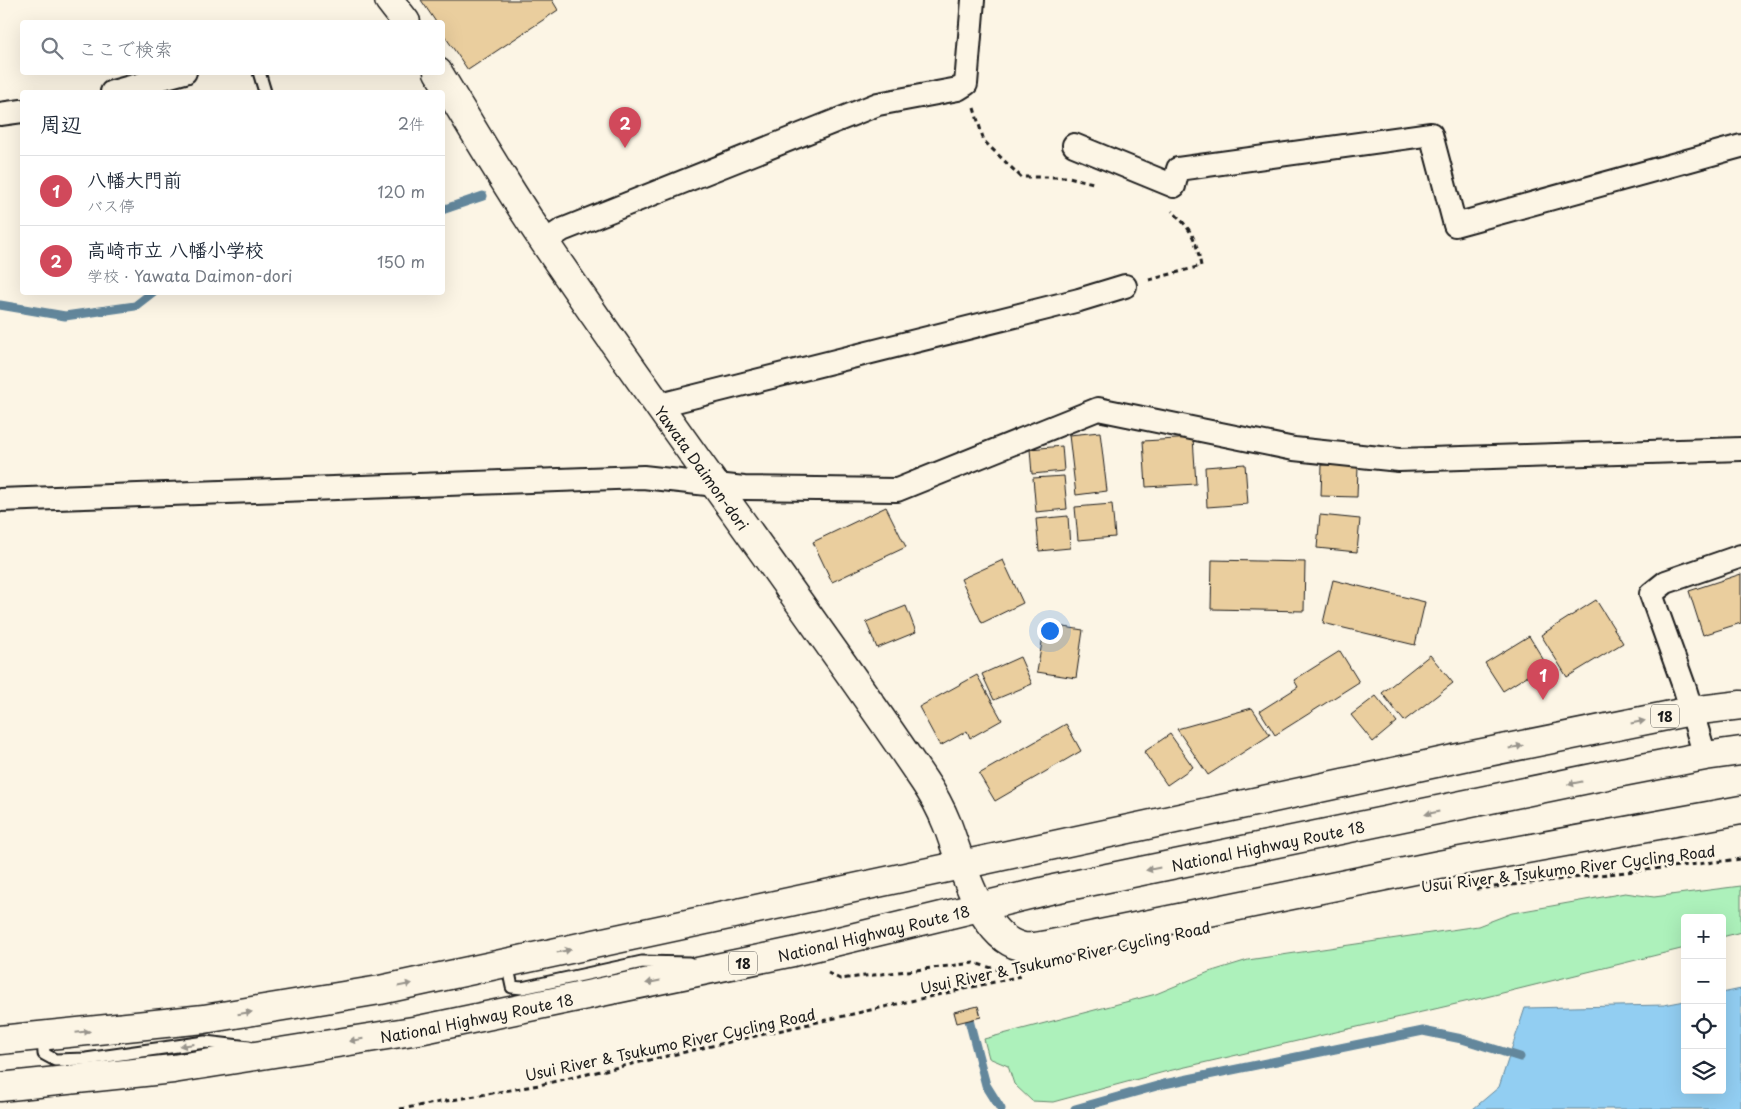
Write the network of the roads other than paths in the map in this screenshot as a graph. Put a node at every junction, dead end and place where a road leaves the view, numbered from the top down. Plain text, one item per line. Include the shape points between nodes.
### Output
1 (972, 0) edge
2 (174, 75) edge
3 (261, 75) edge
4 (440, 75) edge
5 (120, 90) edge
6 (264, 90) edge
7 (20, 111) edge
8 (0, 114) edge
9 (1074, 145) dead end
10 (1741, 146) edge
11 (544, 242) junction
12 (1125, 286) road end
13 (660, 405) junction
14 (1741, 449) edge
15 (713, 484) junction
16 (0, 500) edge
17 (1741, 556) edge
18 (1741, 705) edge
19 (1691, 711) junction
20 (1741, 752) edge
21 (1705, 756) junction
22 (1741, 810) edge
23 (961, 864) junction
24 (980, 907) junction
25 (506, 963) junction
26 (736, 964) junction
27 (43, 1037) junction
28 (0, 1040) edge
29 (288, 1051) junction
30 (0, 1087) edge

1 - 11 street via 966,84 958,89 878,104 562,230
2 - 5 street
3 - 6 lane
4 - 11 main road, Yawata Daimon-dori
7 - 8 street
9 - 10 street via 1174,186 1178,169 1431,134 1455,226
11 - 13 main road, Yawata Daimon-dori
12 - 13 street
13 - 15 main road, Yawata Daimon-dori
14 - 15 street via 1399,460 1294,449 1098,409 897,490 744,488
15 - 16 street via 643,477
15 - 23 main road, Yawata Daimon-dori via 825,636 925,782 946,822
17 - 19 street via 1666,582 1650,594
18 - 19 main road, 18
19 - 21 street
23 -> 19 main road, 18
20 - 21 main road, National Highway Route 18 / 18
21 -> 24 main road, National Highway Route 18 / 18 via 1054,889
22 - 24 main road, Yawata Daimon-dori via 1439,865 1047,945 1023,948 1011,943 998,933
23 - 24 main road, Yawata Daimon-dori
25 -> 23 main road, 18
24 - 26 main road, National Highway Route 18 / 18
25 - 26 lane via 512,987 522,988 642,962
27 -> 25 main road, 18 via 204,1019 380,990
26 -> 29 main road, National Highway Route 18 / 18 via 419,1030
27 - 28 main road, 18
29 -> 27 lane via 205,1042 86,1059 55,1060 44,1054
29 - 30 main road, National Highway Route 18 / 18 via 173,1069

